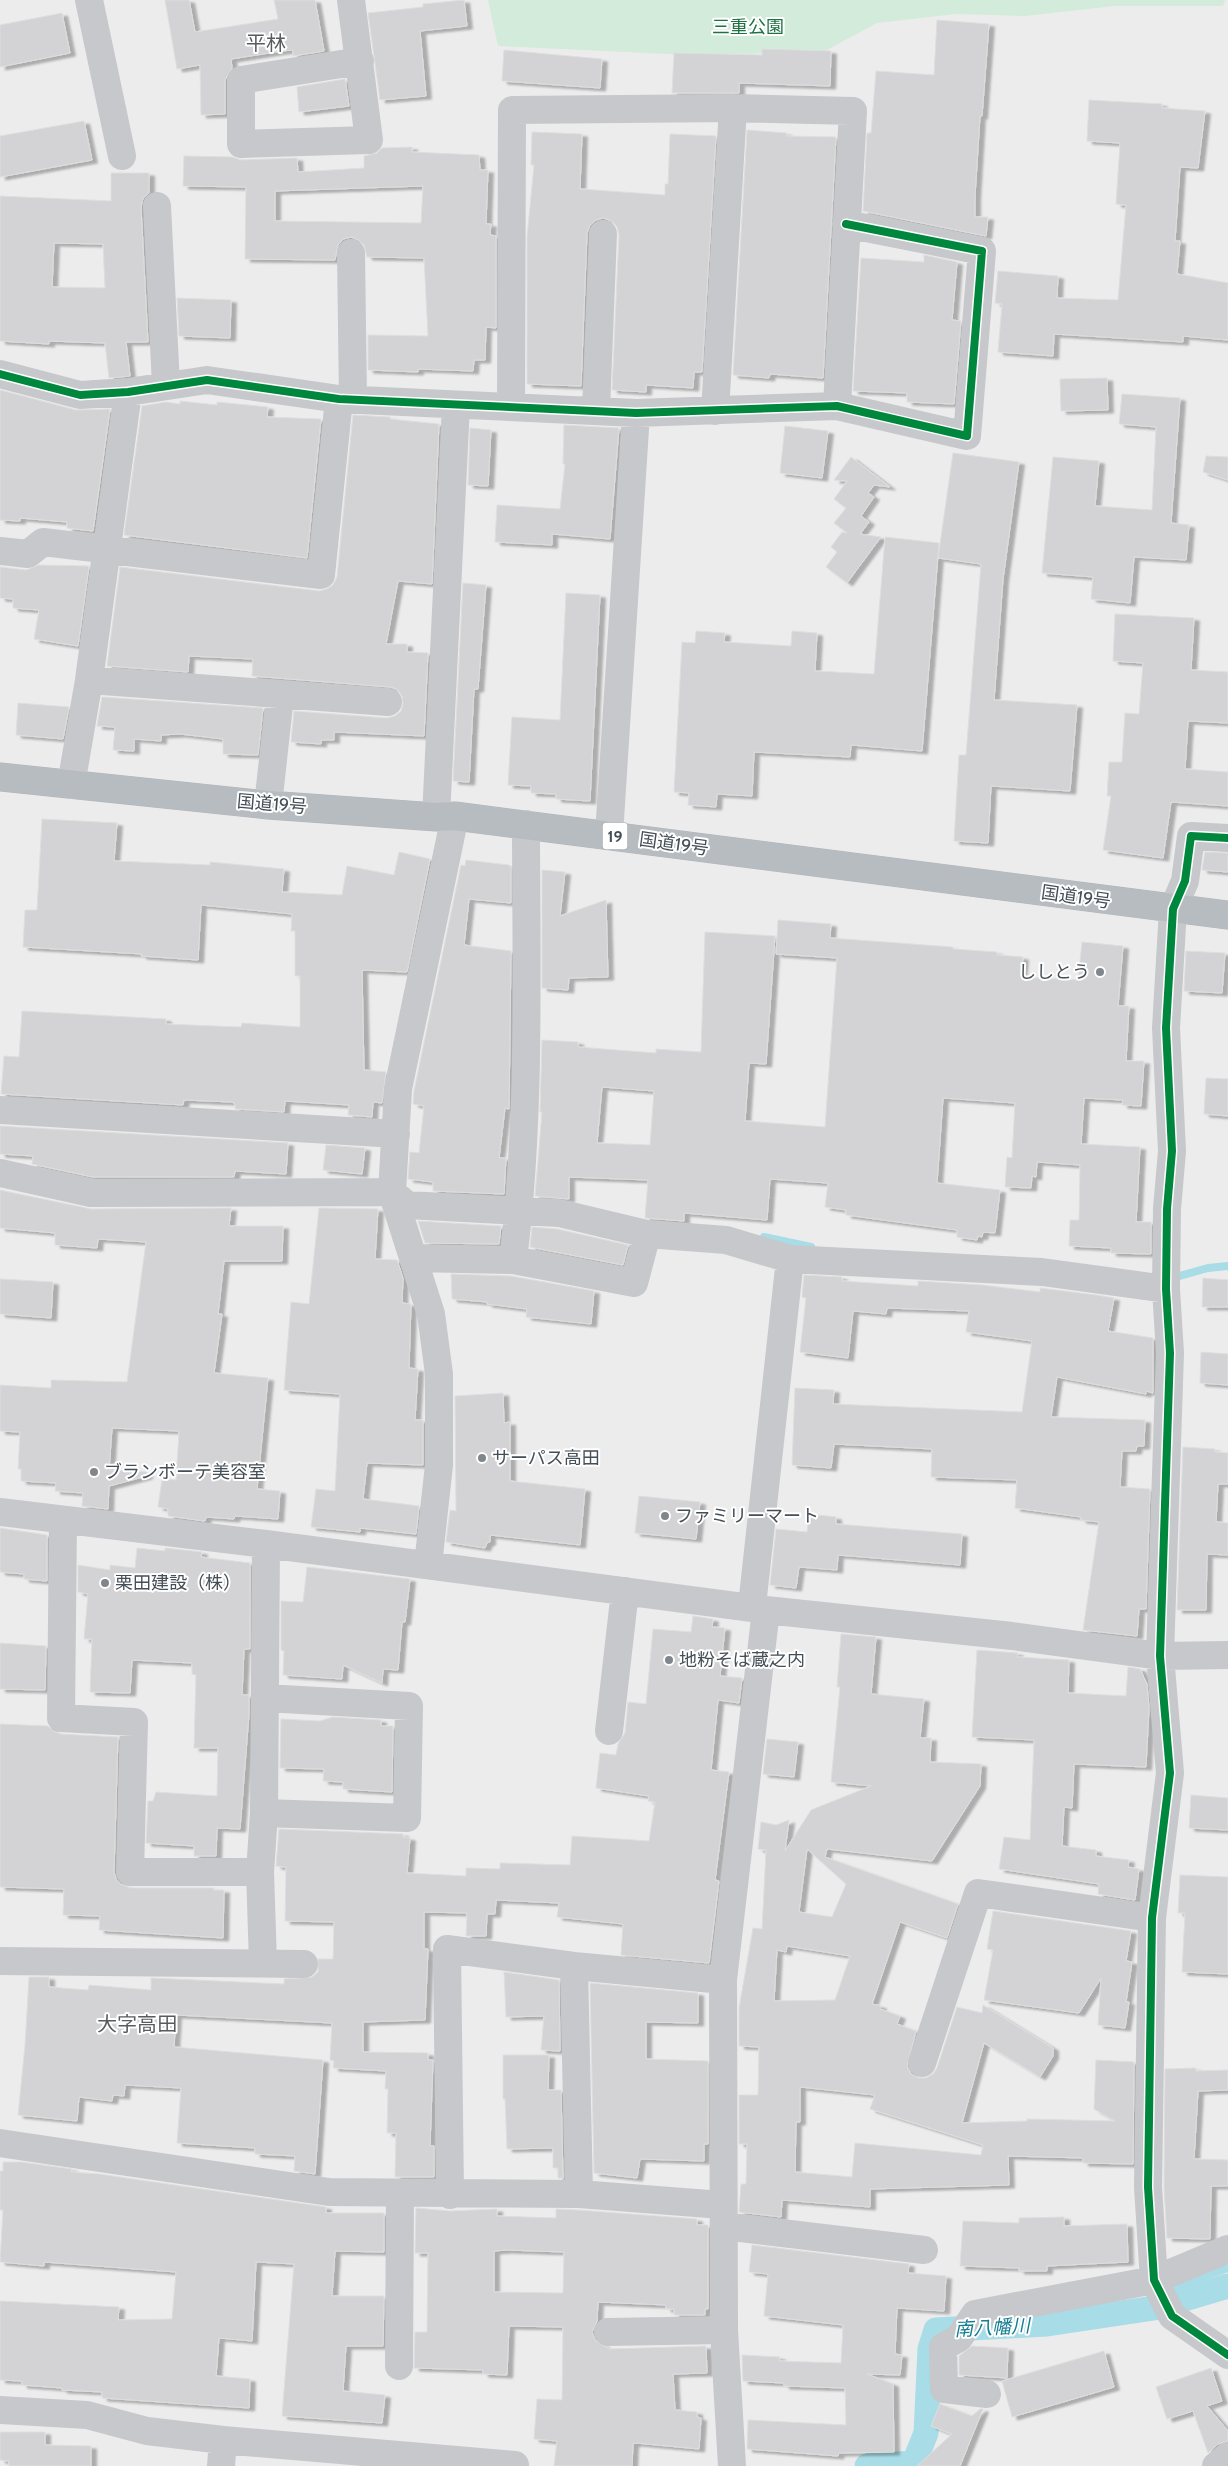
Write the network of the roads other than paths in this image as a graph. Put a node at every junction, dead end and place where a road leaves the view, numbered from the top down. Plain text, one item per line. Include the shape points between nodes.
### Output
1 (89, 0) edge
2 (351, 0) edge
3 (360, 61) junction
4 (733, 108) junction
5 (122, 156) dead end
6 (157, 206) dead end
7 (846, 224) junction
8 (603, 234) dead end
9 (351, 253) dead end
10 (0, 374) edge
11 (166, 385) junction
12 (128, 392) junction
13 (346, 399) junction
14 (456, 406) junction
15 (837, 406) junction
16 (511, 407) junction
17 (596, 410) junction
18 (715, 411) junction
19 (636, 413) junction
20 (106, 550) junction
21 (0, 551) edge
22 (89, 680) junction
23 (280, 696) junction
24 (388, 702) dead end
25 (0, 778) edge
26 (71, 785) junction
27 (268, 805) junction
28 (445, 816) junction
29 (526, 824) junction
30 (609, 835) junction
31 (1228, 838) edge
32 (1173, 910) junction
33 (1228, 915) edge
34 (0, 1110) edge
35 (396, 1134) junction
36 (0, 1173) edge
37 (392, 1192) junction
38 (519, 1210) junction
39 (647, 1234) junction
40 (413, 1258) junction
41 (790, 1259) junction
42 (513, 1260) junction
43 (1166, 1289) junction
44 (0, 1512) edge
45 (63, 1520) junction
46 (266, 1544) junction
47 (428, 1565) junction
48 (625, 1591) junction
49 (759, 1608) junction
50 (1228, 1655) edge
51 (1160, 1656) junction
52 (264, 1698) junction
53 (609, 1731) dead end
54 (264, 1813) junction
55 (260, 1872) junction
56 (1152, 1918) junction
57 (0, 1960) edge
58 (263, 1963) junction
59 (304, 1964) dead end
60 (574, 1966) junction
61 (723, 1980) junction
62 (922, 2064) dead end
63 (0, 2143) edge
64 (400, 2193) junction
65 (450, 2194) junction
66 (578, 2194) junction
67 (723, 2215) junction
68 (1228, 2249) edge
69 (924, 2250) dead end
70 (1155, 2282) junction
71 (724, 2330) junction
72 (608, 2332) dead end
73 (1226, 2352) edge
74 (399, 2366) dead end
75 (987, 2394) dead end
76 (0, 2410) edge
77 (222, 2453) edge
78 (1228, 2456) edge
79 (460, 2463) edge
80 (515, 2465) dead end
81 (732, 2466) edge
82 (1216, 2466) edge

1 - 5 street
2 - 3 street
3 - 3 street via 369,140 241,144 241,80
4 - 7 street via 853,111
4 - 16 street via 512,110
4 - 18 street
6 - 11 street
7 - 15 street
7 - 15 street via 982,250 967,436
8 - 17 street
9 - 13 street
10 - 12 street via 80,395
11 - 12 street
11 - 13 street via 207,380
12 - 20 street
13 - 14 street
13 - 20 street via 321,575
14 - 16 street
14 - 28 street
15 - 18 street
16 - 17 street
17 - 19 street
18 - 19 street
19 - 30 street
20 - 21 street via 43,542 28,554
20 - 22 street
22 - 23 street
22 - 26 street
23 - 24 street
23 - 27 street
25 - 26 highway, 国道19号 / 19
26 - 27 highway, 国道19号 / 19
27 - 28 highway, 国道19号 / 19
28 - 29 highway, 国道19号 / 19
28 - 35 street via 398,1089
29 - 30 highway, 国道19号 / 19
29 - 38 street via 526,1034
30 - 32 highway, 国道19号 / 19
31 - 32 street via 1191,836 1185,881
32 - 33 highway, 国道19号 / 19
32 - 43 street via 1166,1028 1172,1129
34 - 35 street
35 - 37 street
36 - 37 street via 92,1194
37 - 38 street via 407,1205
37 - 40 street
38 - 39 street via 559,1213
38 - 42 street
39 - 41 street via 726,1240
39 - 42 street via 634,1282
40 - 42 street
40 - 47 street via 431,1314 439,1374 439,1465
41 - 43 street via 1042,1272
41 - 49 street
43 - 51 street via 1170,1353
44 - 45 street
45 - 46 street
45 - 55 street via 61,1718 134,1722 130,1872
46 - 47 street
46 - 52 street
47 - 48 street
48 - 49 street
48 - 53 street
49 - 51 street
49 - 61 street
50 - 51 street
51 - 56 street via 1170,1773
52 - 54 street
52 - 54 street via 409,1706 407,1818
54 - 55 street
55 - 58 street
56 - 62 street via 978,1893
56 - 70 street via 1148,2187
57 - 58 street
58 - 59 street
60 - 61 street
60 - 65 street via 447,1949
60 - 66 street
61 - 67 street
63 - 64 street via 329,2192
64 - 65 street
64 - 74 street
65 - 66 street
66 - 67 street
67 - 69 street
67 - 71 street
68 - 70 street
70 - 73 street via 1172,2316
70 - 75 street via 975,2314 959,2338 943,2347 944,2389
71 - 72 street
71 - 81 street
76 - 77 street via 87,2415
77 - 79 street
78 - 82 street
79 - 80 street

